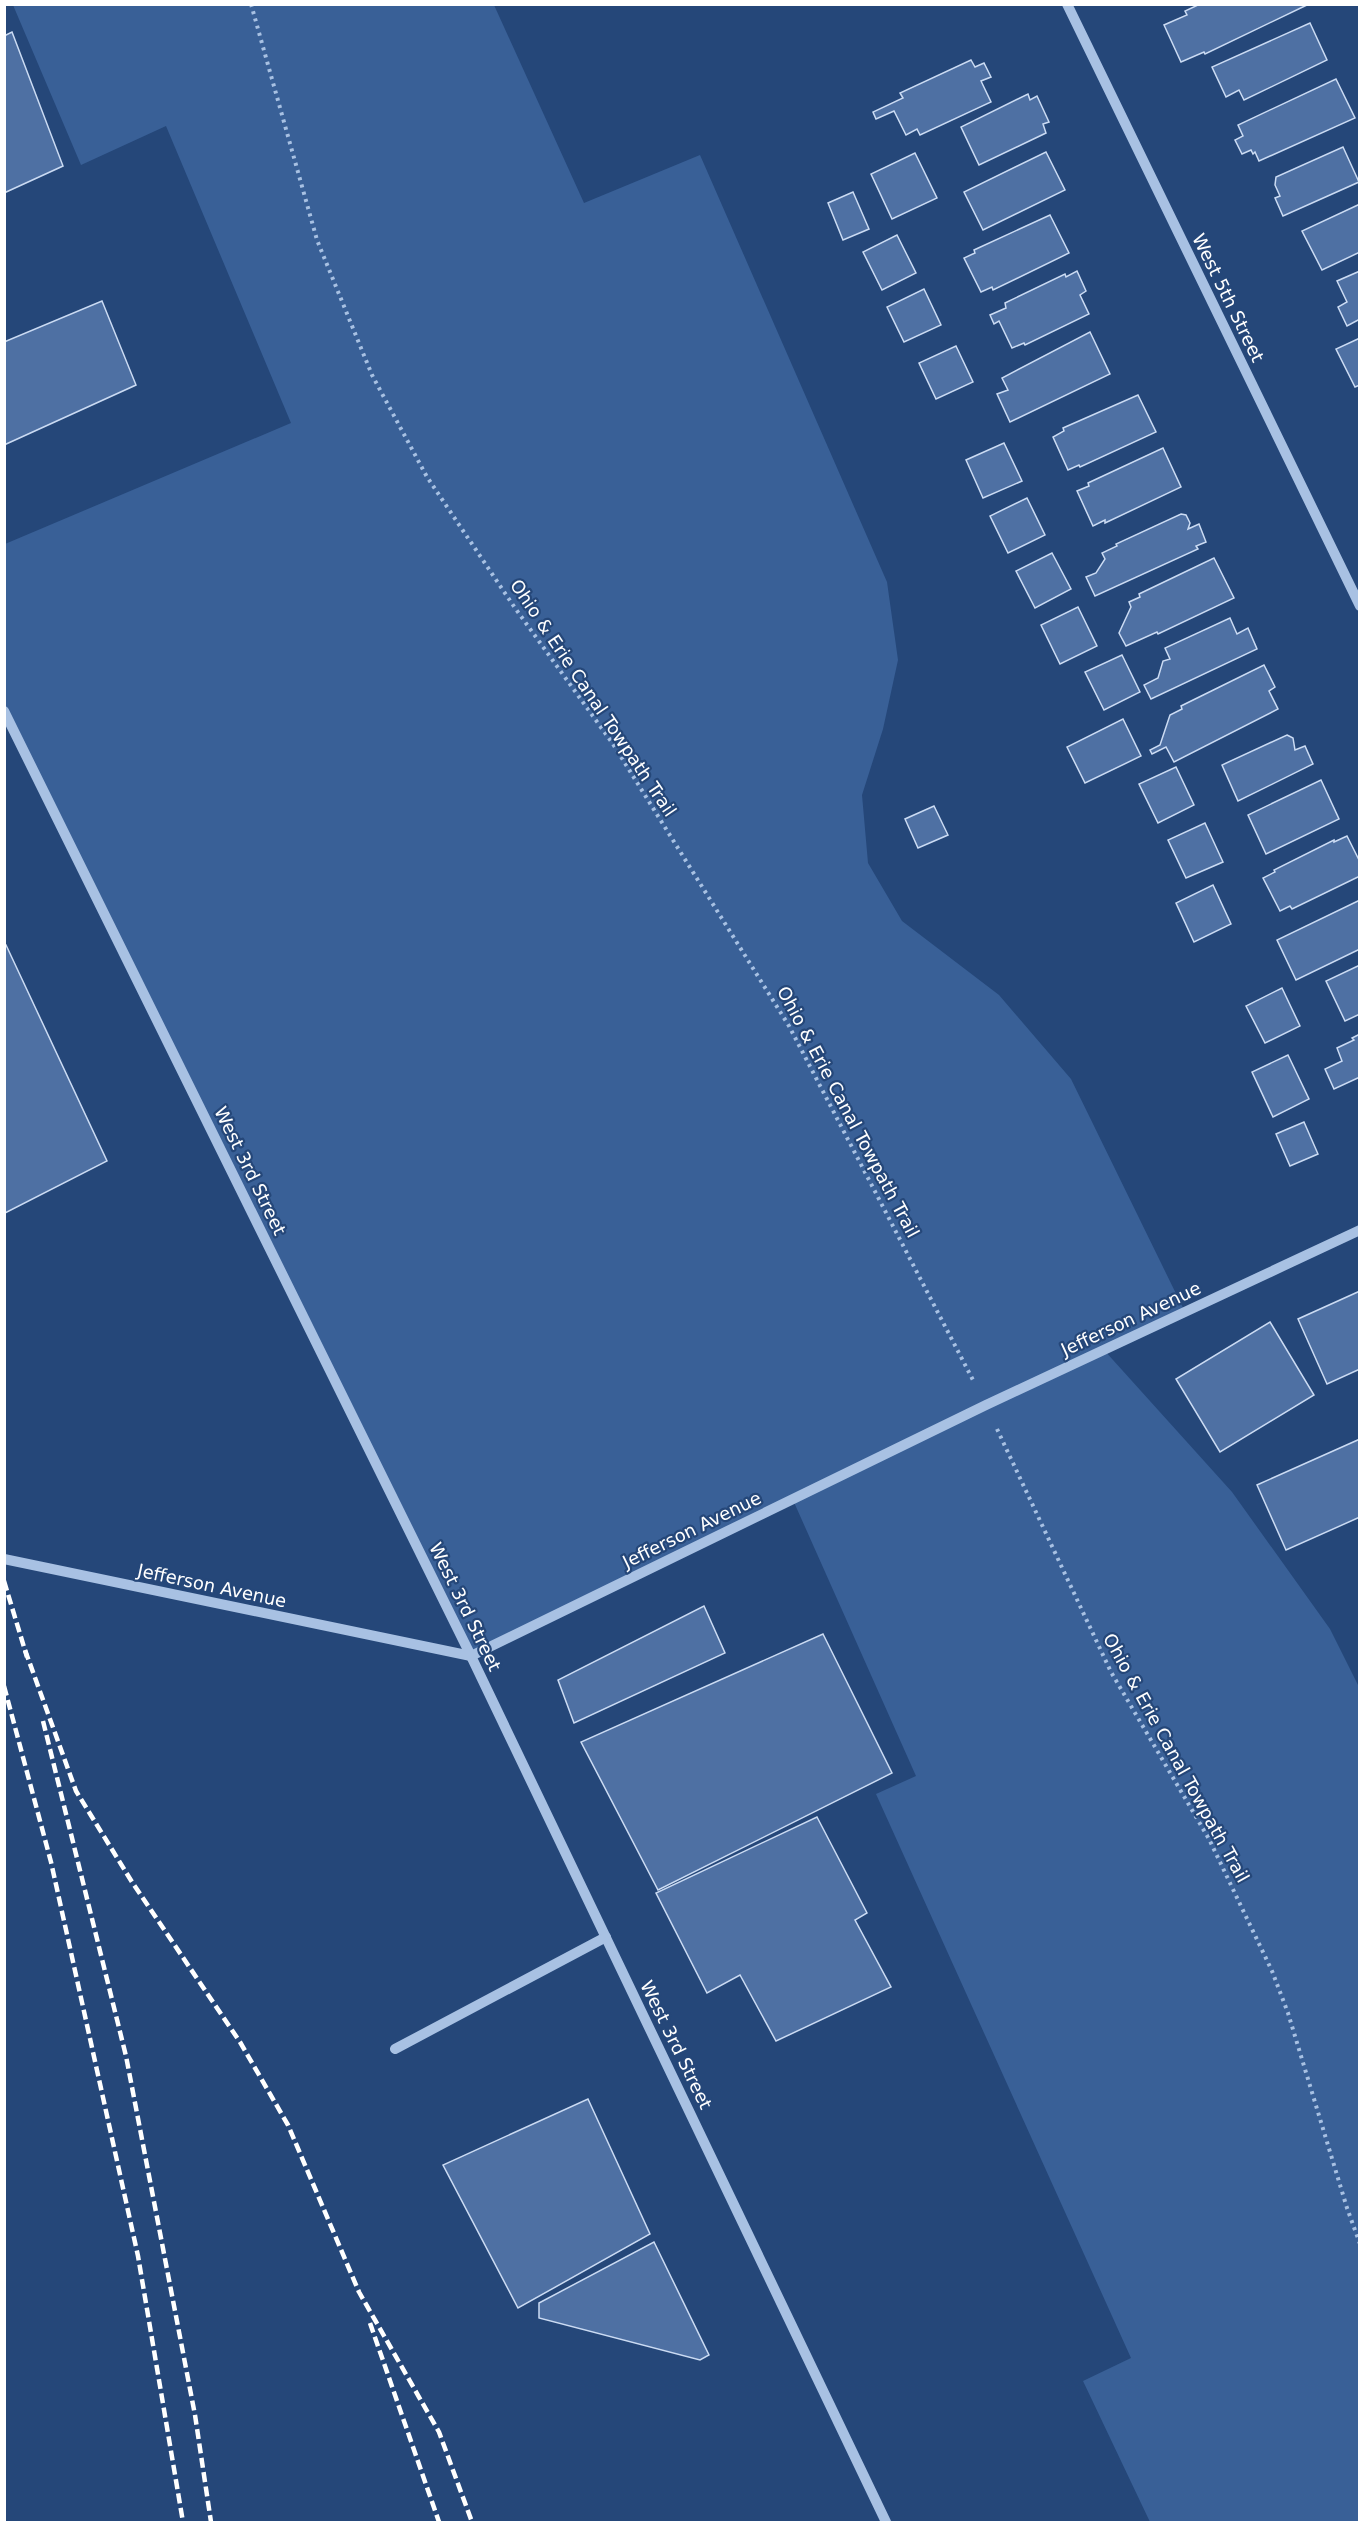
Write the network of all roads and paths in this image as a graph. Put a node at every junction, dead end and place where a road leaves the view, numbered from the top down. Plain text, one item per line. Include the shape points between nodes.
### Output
1 (251, 4) edge
2 (1067, 4) edge
3 (1359, 606) edge
4 (4, 711) edge
5 (1359, 1230) edge
6 (974, 1381) dead end
7 (997, 1428) dead end
8 (4, 1559) edge
9 (471, 1656) junction
10 (606, 1937) junction
11 (395, 2049) dead end
12 (1359, 2244) edge
13 (886, 2523) edge

1 - 6 path, Ohio & Erie Canal Towpath Trail via 317,240 372,375 427,477 613,744 789,1026
2 - 3 street, West 5th Street
4 - 9 street, West 3rd Street
5 - 9 street, Jefferson Avenue via 986,1405
7 - 12 path, Ohio & Erie Canal Towpath Trail via 1111,1672 1209,1839 1272,1971
8 - 9 street, Jefferson Avenue
9 - 10 street, West 3rd Street
10 - 11 street
10 - 13 street, West 3rd Street

